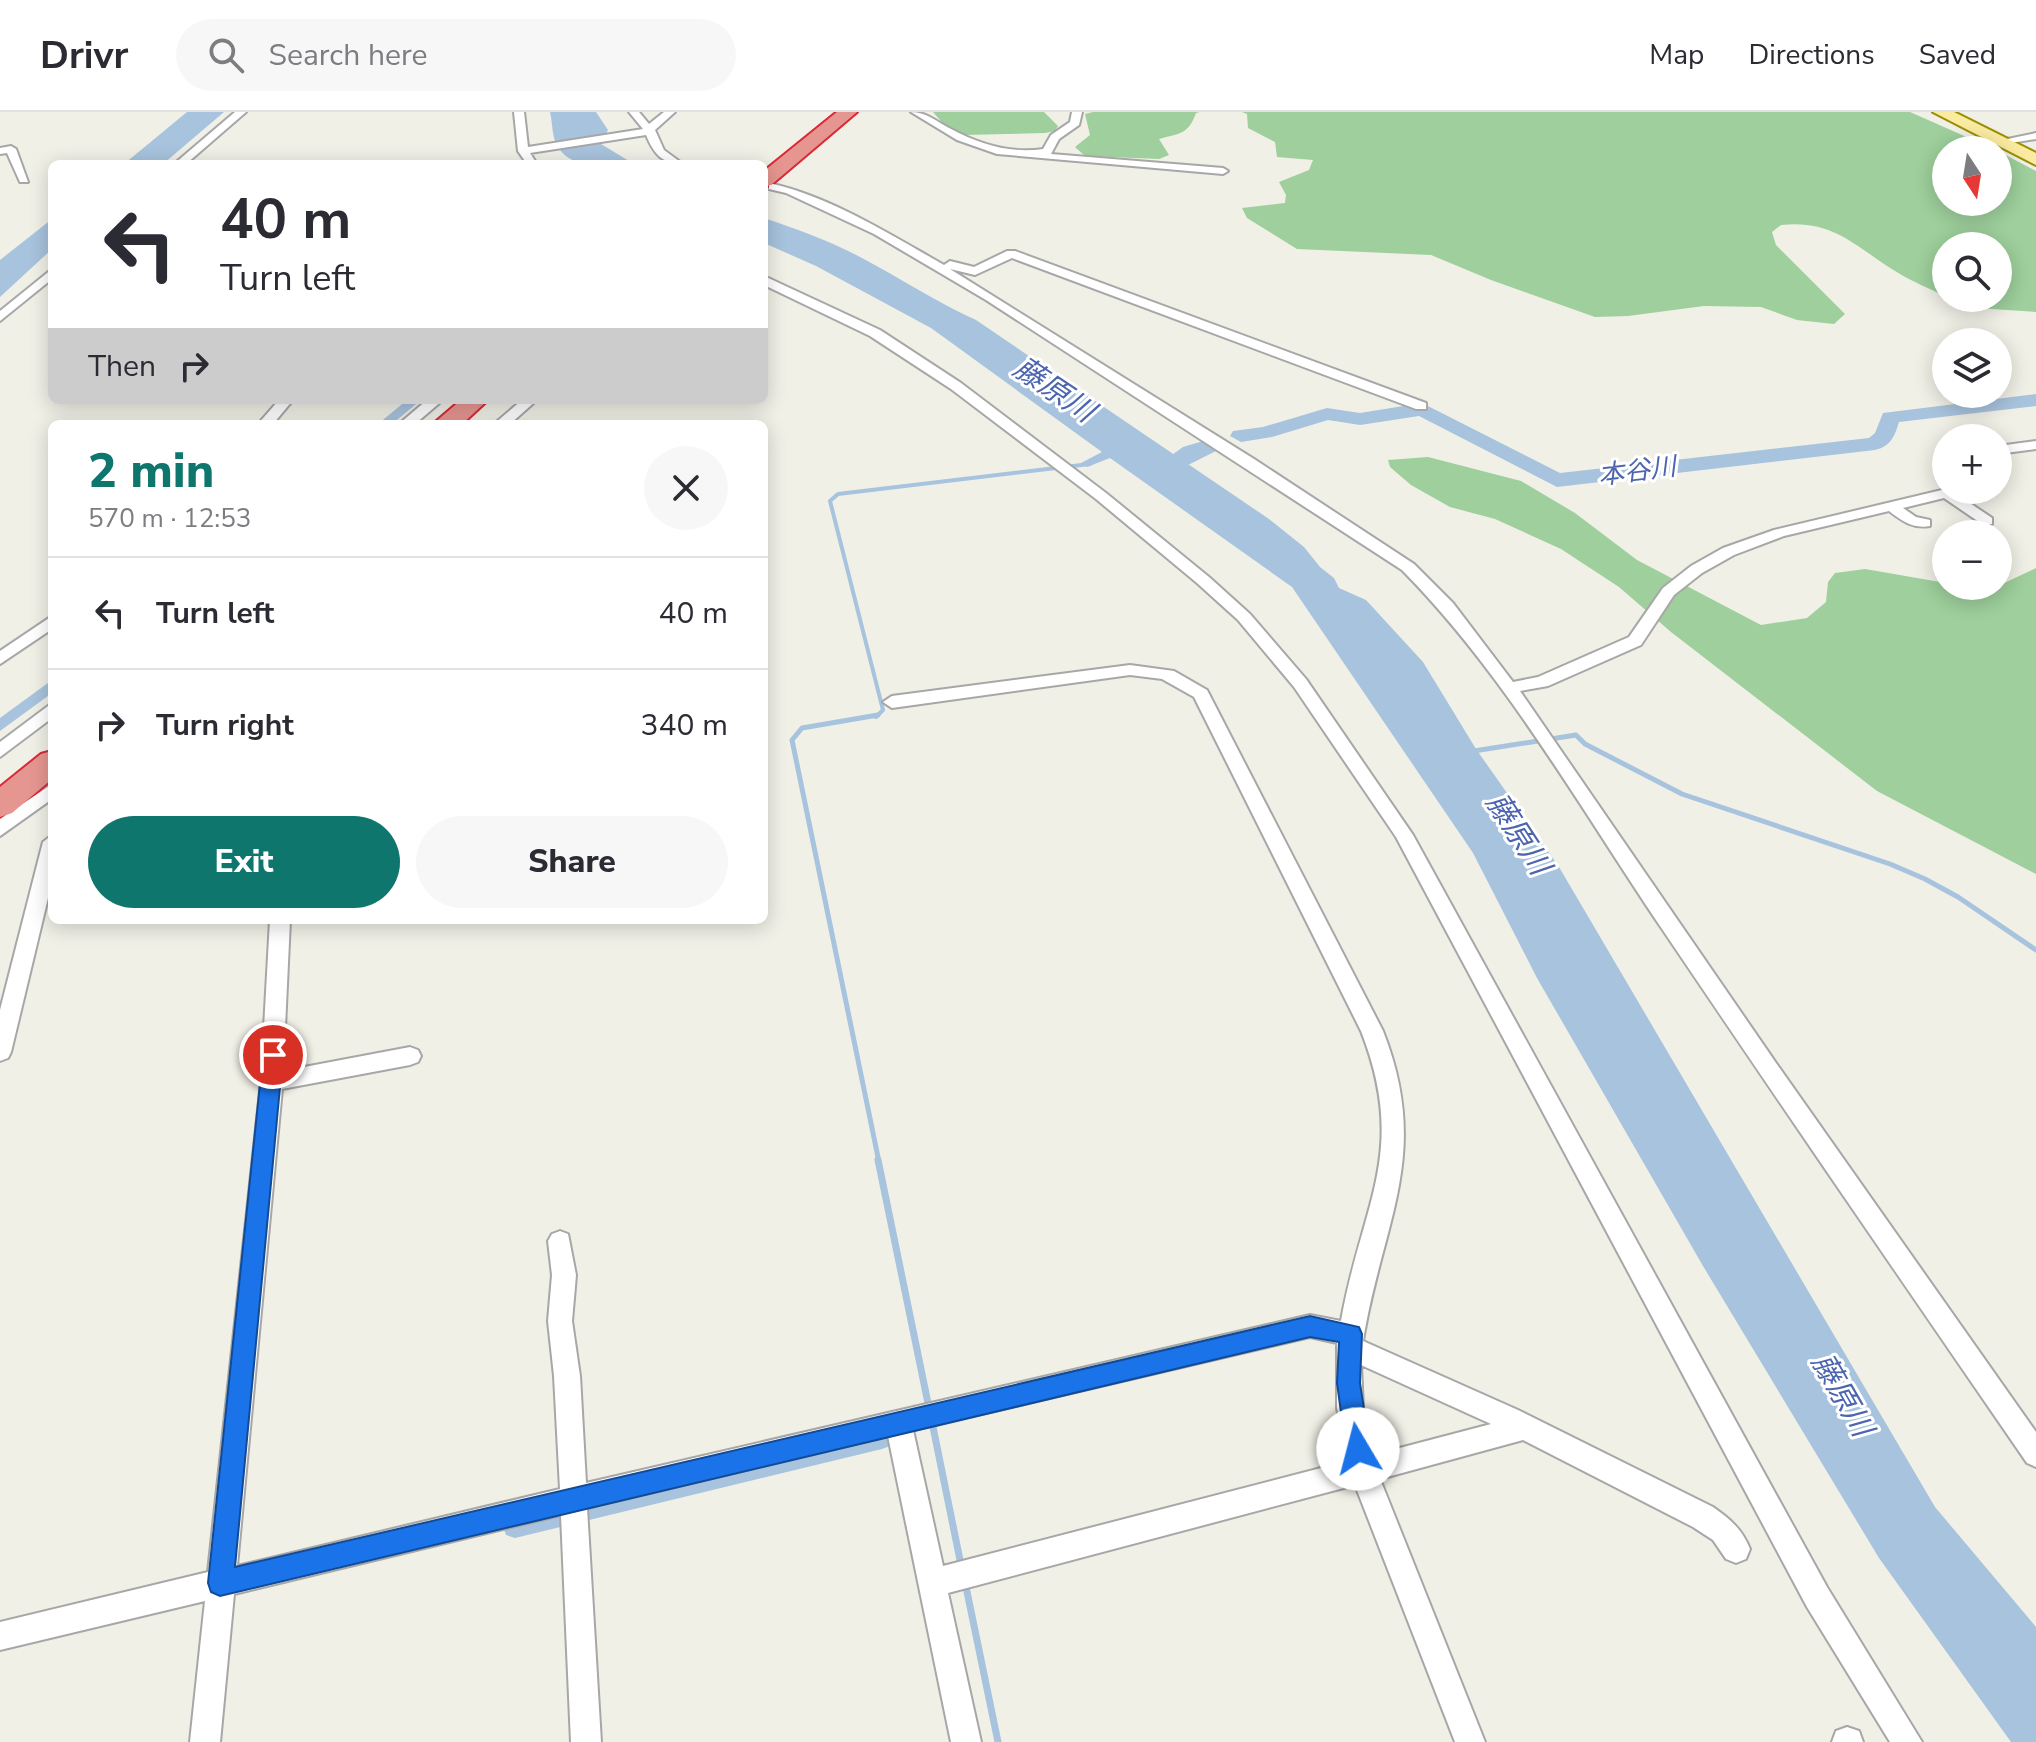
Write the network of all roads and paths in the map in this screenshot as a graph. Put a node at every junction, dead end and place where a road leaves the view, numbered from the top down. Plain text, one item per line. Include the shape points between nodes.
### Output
1 (241, 112) edge
2 (519, 112) edge
3 (634, 112) edge
4 (670, 112) edge
5 (834, 112) edge
6 (848, 112) edge
7 (916, 112) edge
8 (1077, 112) edge
9 (1941, 112) edge
10 (649, 131) junction
11 (1987, 136) edge
12 (2036, 136) edge
13 (2012, 140) edge
14 (2012, 149) edge
15 (0, 151) edge
16 (523, 151) junction
17 (1034, 156) junction
18 (184, 160) edge
19 (529, 160) edge
20 (672, 160) edge
21 (2036, 160) edge
22 (768, 165) edge
23 (1223, 171) dead end
24 (24, 180) dead end
25 (769, 184) edge
26 (924, 259) junction
27 (48, 276) edge
28 (768, 282) edge
29 (0, 317) edge
30 (282, 404) edge
31 (431, 404) edge
32 (471, 404) edge
33 (490, 404) edge
34 (525, 404) edge
35 (1421, 406) dead end
36 (268, 420) edge
37 (411, 420) edge
38 (451, 420) edge
39 (471, 420) edge
40 (506, 420) edge
41 (2036, 445) edge
42 (2012, 448) edge
43 (1932, 497) edge
44 (1966, 504) edge
45 (1891, 506) junction
46 (1986, 520) edge
47 (1925, 523) dead end
48 (48, 624) edge
49 (0, 659) edge
50 (1509, 688) junction
51 (892, 702) dead end
52 (48, 712) edge
53 (48, 747) edge
54 (0, 751) edge
55 (48, 766) edge
56 (48, 791) edge
57 (7, 805) edge
58 (48, 808) edge
59 (48, 858) edge
60 (280, 924) edge
61 (0, 1052) edge
62 (410, 1056) dead end
63 (272, 1082) junction
64 (560, 1241) dead end
65 (1350, 1341) junction
66 (898, 1421) junction
67 (1521, 1427) junction
68 (2036, 1454) edge
69 (1364, 1470) junction
70 (574, 1499) junction
71 (1736, 1549) dead end
72 (220, 1583) junction
73 (932, 1583) junction
74 (0, 1636) edge
75 (205, 1742) edge
76 (586, 1742) edge
77 (966, 1742) edge
78 (1470, 1742) edge
79 (1907, 1742) edge

1 - 18 street
2 - 16 street
3 - 10 street
4 - 10 street
5 - 22 highway
6 - 25 highway
7 - 17 street via 939,136 1013,156
8 - 17 street via 1075,123 1053,139 1050,150
9 - 11 main road
10 - 16 street
10 - 20 street via 659,152
12 - 13 street
14 - 21 main road
15 - 24 street via 11,149
16 - 19 street
17 - 23 street
25 - 26 street via 878,232
26 - 35 street via 975,271 1011,254
26 - 50 street via 1408,567 1447,606
27 - 29 street
28 - 79 street via 875,333 1059,463 1244,617 1300,683 1404,835 1817,1597
30 - 36 street
31 - 37 street
32 - 38 highway
33 - 39 highway
34 - 40 street
41 - 42 street
43 - 45 street
44 - 46 street
45 - 47 street via 1912,521
45 - 50 street via 1765,537 1728,554 1691,572 1658,604 1635,641 1542,682
48 - 49 street
50 - 68 street
51 - 65 street via 1130,670 1160,671 1201,694 1386,1068 1394,1110 1393,1151
52 - 54 street
53 - 57 highway
55 - 57 highway
56 - 57 street
57 - 58 street
59 - 61 street
60 - 63 street
62 - 63 street
63 - 72 street
64 - 70 street via 560,1321
65 - 66 street via 1310,1326
65 - 67 street
65 - 69 street via 1348,1383
66 - 70 street
66 - 73 street
67 - 69 street
67 - 71 street via 1716,1524
69 - 73 street
69 - 78 street
70 - 72 street
70 - 76 street
72 - 74 street
72 - 75 street
73 - 77 street

